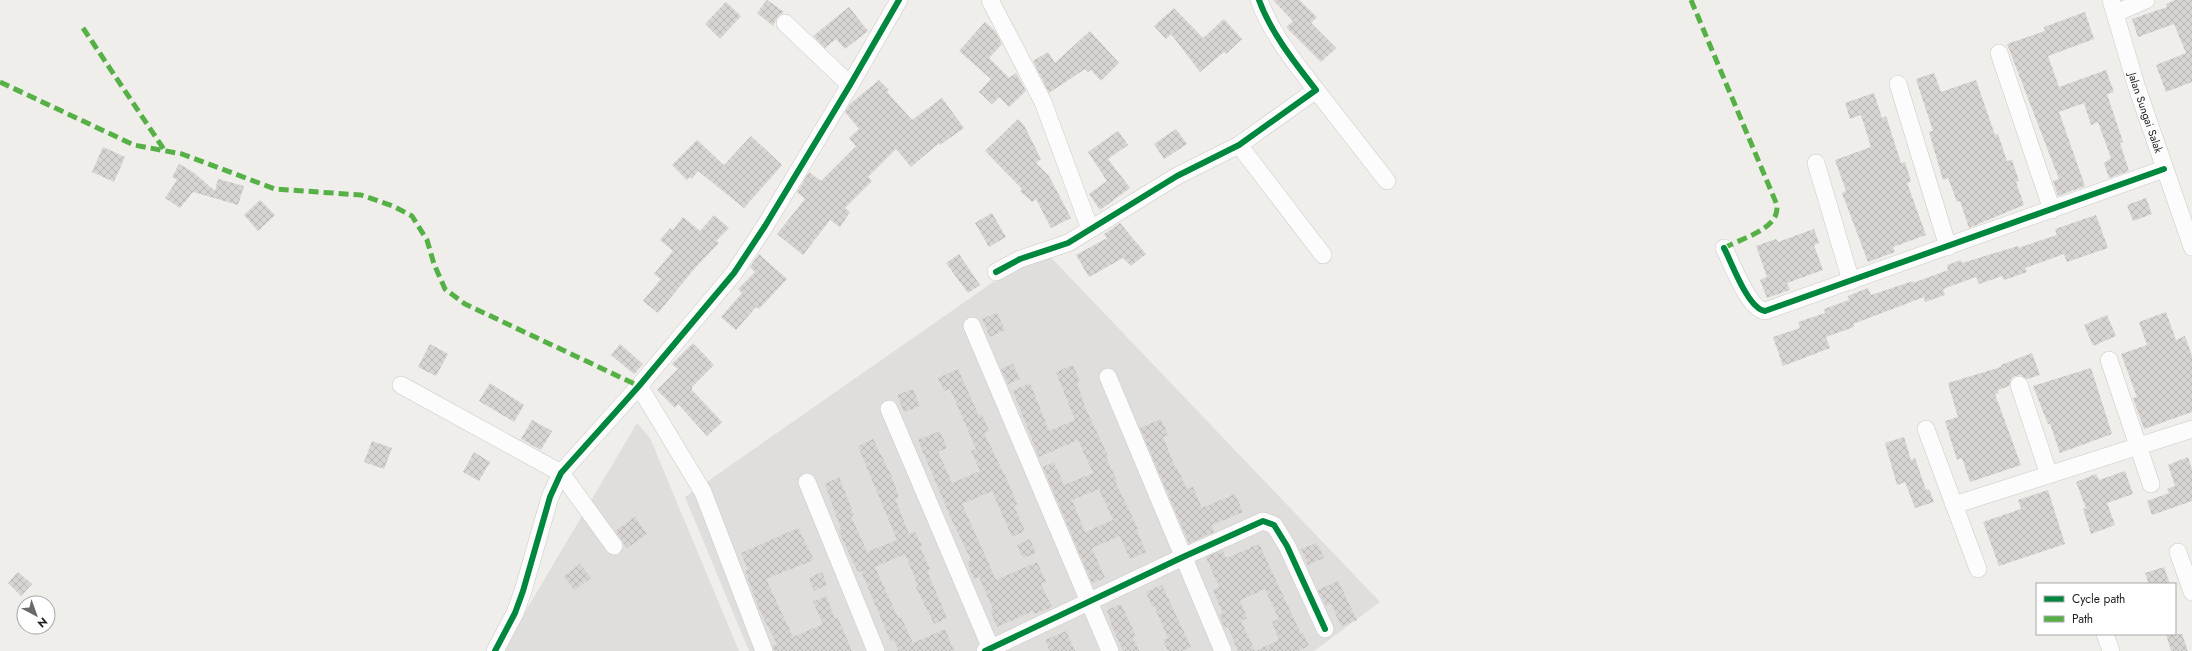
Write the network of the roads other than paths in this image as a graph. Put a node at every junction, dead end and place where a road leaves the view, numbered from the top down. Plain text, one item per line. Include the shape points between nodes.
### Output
1 (899, 0) edge
2 (990, 0) edge
3 (1259, 0) edge
4 (2146, 0) edge
5 (2113, 7) edge
6 (785, 23) dead end
7 (2000, 53) dead end
8 (1898, 84) dead end
9 (850, 86) junction
10 (1316, 90) junction
11 (1239, 145) junction
12 (1816, 163) dead end
13 (2164, 169) junction
14 (1387, 181) dead end
15 (2052, 210) junction
16 (1090, 229) junction
17 (1948, 247) junction
18 (2192, 247) edge
19 (1724, 248) dead end
20 (1323, 255) dead end
21 (996, 272) dead end
22 (1851, 281) junction
23 (972, 326) dead end
24 (2109, 360) dead end
25 (1108, 377) dead end
26 (401, 385) dead end
27 (2019, 385) dead end
28 (639, 386) junction
29 (889, 409) dead end
30 (1926, 429) dead end
31 (2192, 429) edge
32 (2139, 447) junction
33 (561, 473) junction
34 (2049, 475) junction
35 (807, 482) dead end
36 (2151, 484) dead end
37 (1954, 505) junction
38 (614, 546) dead end
39 (2178, 552) dead end
40 (1182, 557) junction
41 (1978, 569) dead end
42 (2192, 592) edge
43 (1089, 602) junction
44 (1325, 630) dead end
45 (2105, 635) edge
46 (989, 650) edge
47 (495, 651) edge
48 (764, 651) edge
49 (876, 651) edge
50 (1110, 651) edge
51 (1223, 651) edge
52 (2111, 651) edge

1 - 9 street
2 - 16 street via 1043,102
3 - 10 street via 1264,15
4 - 5 street
5 - 13 street, Jalan Sungai Salak
6 - 9 street
7 - 15 street
8 - 17 street
9 - 28 street via 734,273
10 - 11 street
10 - 14 street
11 - 16 street via 1177,176
11 - 20 street
12 - 22 street
13 - 15 street
13 - 18 street, Jalan Sungai Salak
15 - 17 street
16 - 21 street via 1068,243 1020,259
17 - 22 street
19 - 22 street via 1750,302 1759,310 1772,309
23 - 43 street
24 - 32 street
25 - 40 street
26 - 33 street
27 - 34 street
28 - 33 street
28 - 48 street via 703,492
29 - 46 street
30 - 37 street
31 - 32 street
32 - 34 street
32 - 36 street
33 - 38 street
33 - 47 street via 550,496 523,591
34 - 37 street
35 - 49 street
37 - 41 street
39 - 42 street
40 - 43 street
40 - 44 street via 1263,521 1270,522 1287,546
40 - 51 street
43 - 46 street
43 - 50 street
45 - 52 street

